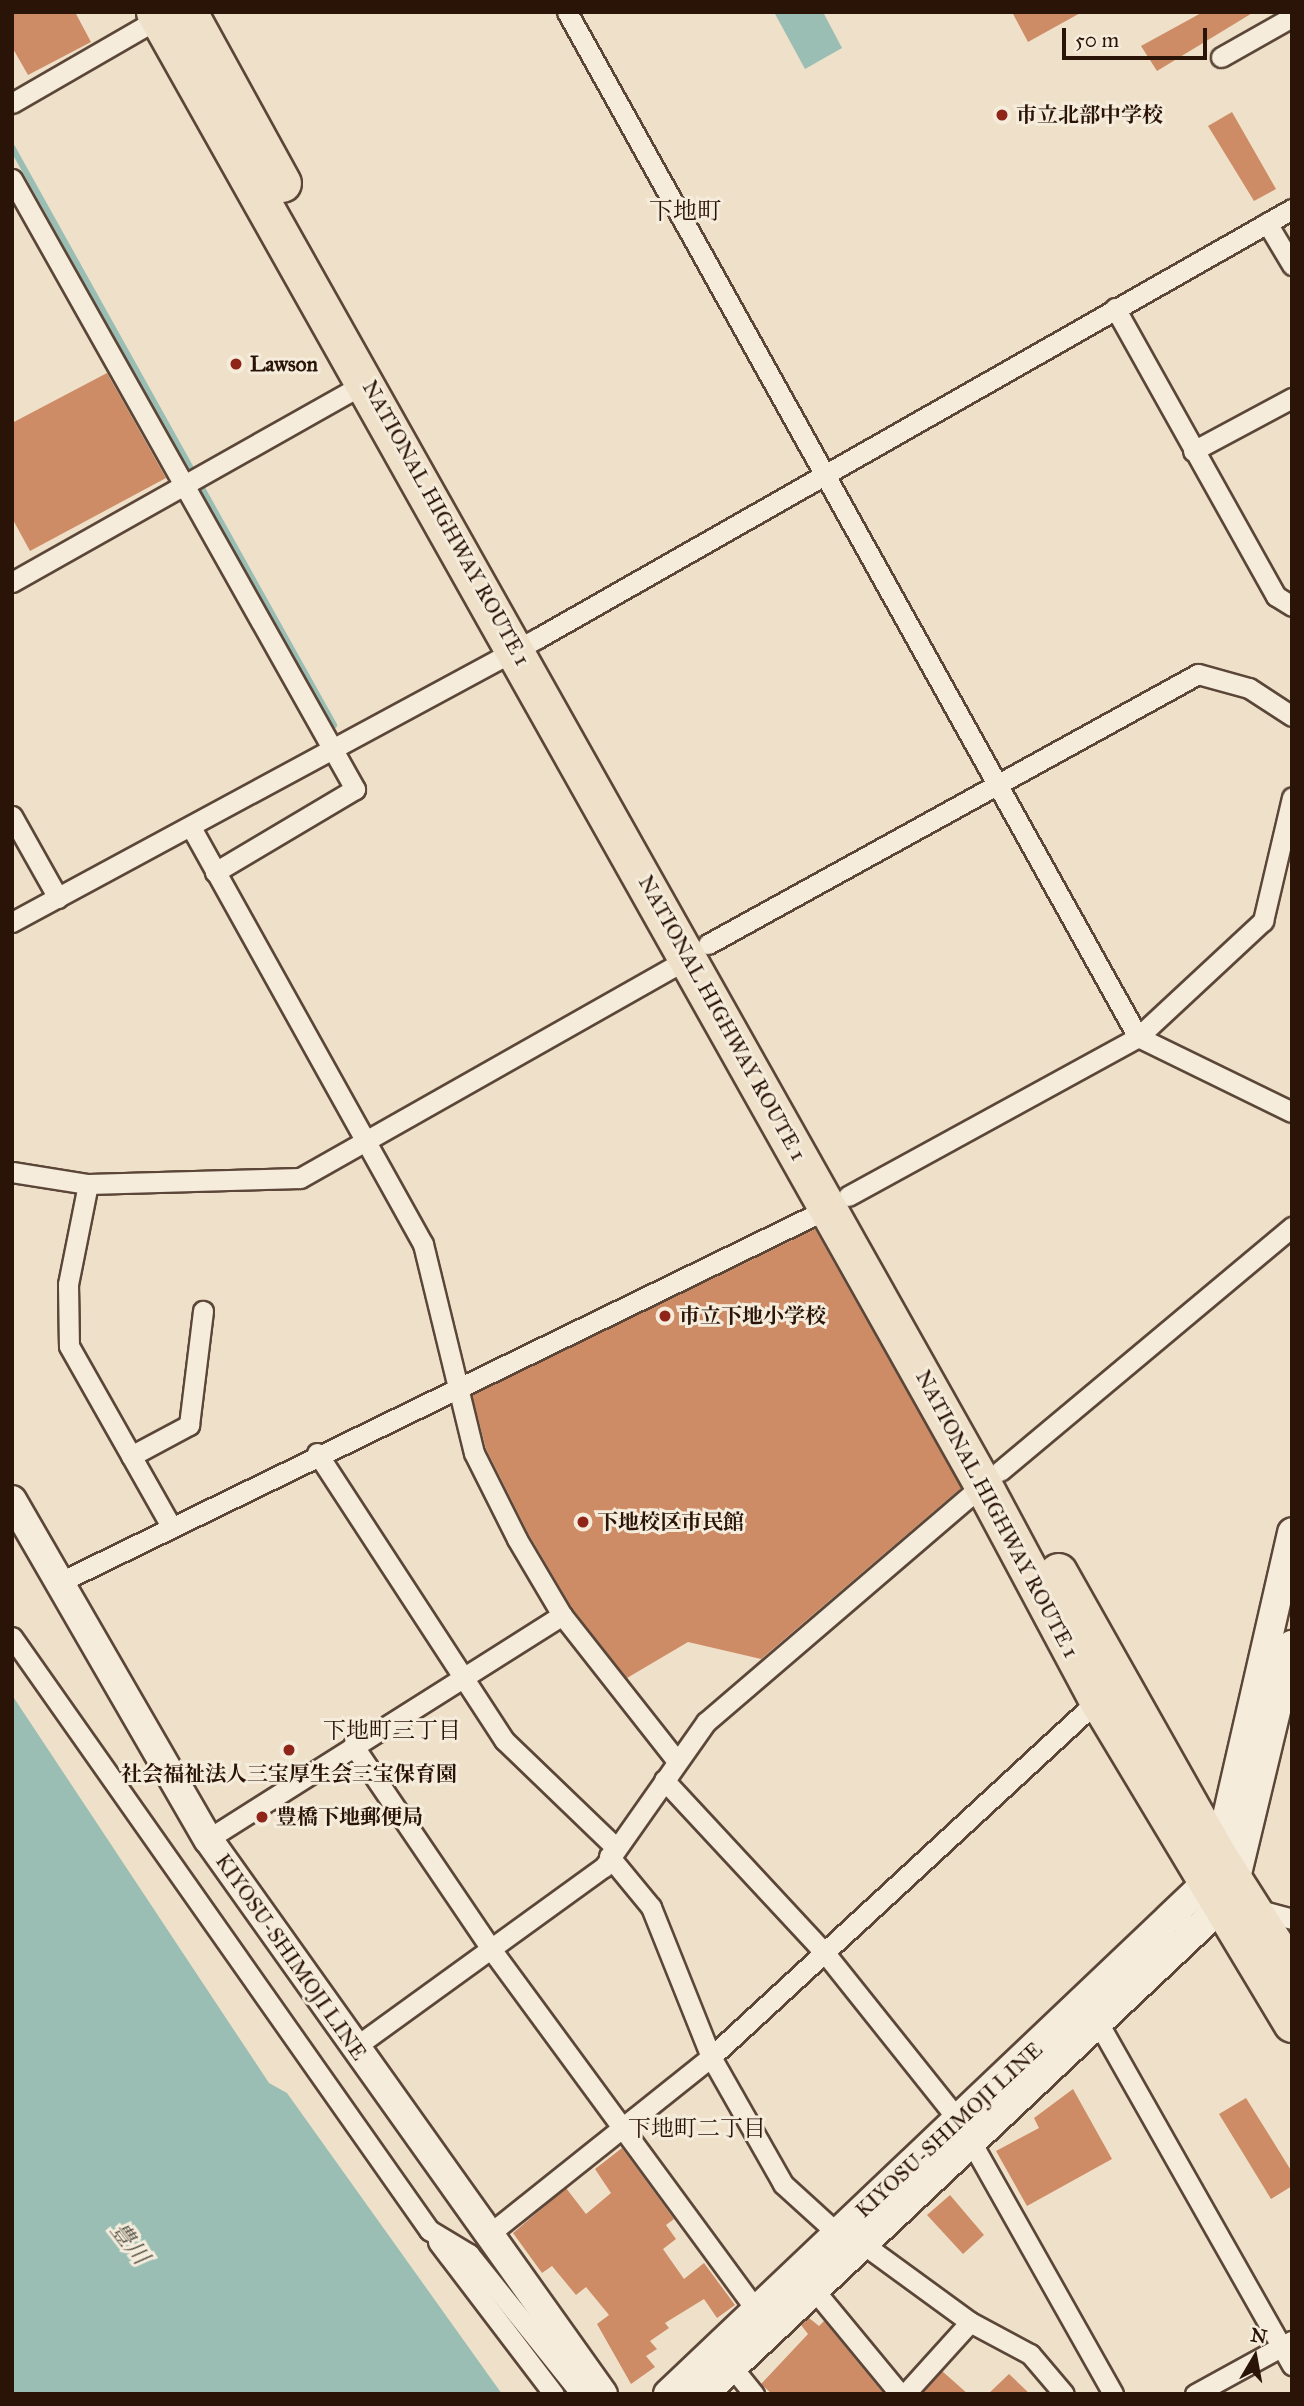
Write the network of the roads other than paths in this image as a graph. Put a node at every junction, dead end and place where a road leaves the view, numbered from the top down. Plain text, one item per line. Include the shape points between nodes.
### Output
1 (567, 12) edge
2 (168, 14) edge
3 (1292, 17) edge
4 (1221, 57) dead end
5 (12, 103) edge
6 (12, 179) edge
7 (1292, 209) edge
8 (1267, 223) junction
9 (1292, 265) edge
10 (1115, 309) junction
11 (367, 382) junction
12 (1292, 398) edge
13 (1193, 451) junction
14 (825, 475) junction
15 (191, 480) junction
16 (12, 582) edge
17 (1292, 606) edge
18 (527, 644) junction
19 (1292, 716) edge
20 (331, 747) junction
21 (997, 785) junction
22 (1292, 797) edge
23 (12, 816) edge
24 (192, 829) junction
25 (215, 872) junction
26 (58, 898) junction
27 (12, 922) edge
28 (698, 951) junction
29 (1138, 1037) junction
30 (1292, 1112) edge
31 (363, 1140) junction
32 (12, 1172) edge
33 (88, 1184) junction
34 (838, 1202) junction
35 (1292, 1227) edge
36 (203, 1311) dead end
37 (456, 1384) junction
38 (317, 1453) junction
39 (131, 1457) junction
40 (992, 1478) junction
41 (12, 1500) edge
42 (171, 1526) junction
43 (1292, 1532) edge
44 (56, 1584) junction
45 (562, 1615) junction
46 (12, 1637) edge
47 (1292, 1644) edge
48 (463, 1681) junction
49 (1098, 1700) junction
50 (353, 1745) junction
51 (677, 1761) junction
52 (664, 1780) junction
53 (208, 1839) junction
54 (612, 1851) junction
55 (1226, 1887) junction
56 (1292, 1919) edge
57 (491, 1949) junction
58 (825, 1954) junction
59 (1292, 1972) edge
60 (1292, 2023) edge
61 (1100, 2026) junction
62 (355, 2047) junction
63 (711, 2057) junction
64 (623, 2129) junction
65 (966, 2132) junction
66 (429, 2230) junction
67 (488, 2235) junction
68 (851, 2239) junction
69 (815, 2291) junction
70 (757, 2311) junction
71 (970, 2322) junction
72 (1286, 2344) edge
73 (1292, 2366) edge
74 (732, 2367) junction
75 (554, 2394) edge
76 (581, 2394) edge
77 (603, 2394) edge
78 (668, 2394) edge
79 (704, 2394) edge
80 (754, 2394) edge
81 (902, 2394) edge
82 (1064, 2394) edge
83 (1112, 2394) edge
84 (1195, 2394) edge

1 - 14 street
2 - 5 street
2 - 11 highway, NATIONAL HIGHWAY ROUTE 1
2 - 18 highway, NATIONAL HIGHWAY ROUTE 1
3 - 4 street
6 - 15 street
7 - 8 street
8 - 9 street
8 - 10 street
10 - 13 street
10 - 14 street
11 - 15 street
11 - 18 highway, NATIONAL HIGHWAY ROUTE 1
12 - 13 street
13 - 17 street via 1276,596
14 - 18 street
14 - 21 street
15 - 16 street
15 - 20 street
18 - 20 street
18 - 28 highway, NATIONAL HIGHWAY ROUTE 1
19 - 21 street via 1249,688 1198,674
20 - 24 street
20 - 25 street via 355,789
21 - 28 street
21 - 29 street
22 - 29 street via 1264,921
23 - 26 street
24 - 25 street
24 - 26 street
25 - 31 street
26 - 27 street
28 - 31 street
28 - 34 highway, NATIONAL HIGHWAY ROUTE 1
29 - 30 street
29 - 34 street
31 - 33 street via 300,1178
31 - 37 street via 423,1244
32 - 33 street
33 - 39 street via 68,1284 69,1346
34 - 37 street
34 - 40 highway, NATIONAL HIGHWAY ROUTE 1
35 - 40 street
36 - 39 street via 189,1425
37 - 38 street
37 - 45 street via 474,1453
38 - 42 street
38 - 48 street
39 - 42 street
40 - 49 highway, NATIONAL HIGHWAY ROUTE 1
40 - 51 street via 706,1722
40 - 55 highway, NATIONAL HIGHWAY ROUTE 1
41 - 44 main road, KIYOSU-SHIMOJI LINE
42 - 44 street
43 - 55 main road
44 - 53 main road, KIYOSU-SHIMOJI LINE
45 - 48 street
45 - 51 street
46 - 66 street
47 - 55 main road
48 - 50 street
48 - 54 street via 504,1740
49 - 55 highway, NATIONAL HIGHWAY ROUTE 1
49 - 58 street
50 - 53 street
50 - 57 street
51 - 52 street
52 - 54 street
52 - 58 street
53 - 62 main road, KIYOSU-SHIMOJI LINE
54 - 57 street via 604,1867
54 - 63 street via 651,1907
55 - 56 street
55 - 59 highway, NATIONAL HIGHWAY ROUTE 1
55 - 60 highway, NATIONAL HIGHWAY ROUTE 1
55 - 61 main road, KIYOSU-SHIMOJI LINE
55 - 65 main road, KIYOSU-SHIMOJI LINE
57 - 62 street
57 - 64 street
58 - 63 street
58 - 65 street
61 - 65 main road, KIYOSU-SHIMOJI LINE
61 - 72 street
62 - 67 main road, KIYOSU-SHIMOJI LINE
63 - 64 street
63 - 68 street via 783,2185
64 - 67 street
64 - 70 street
65 - 68 main road, KIYOSU-SHIMOJI LINE
65 - 83 street
66 - 75 street
66 - 76 street via 468,2255
67 - 77 main road, KIYOSU-SHIMOJI LINE
68 - 69 main road, KIYOSU-SHIMOJI LINE
68 - 70 main road, KIYOSU-SHIMOJI LINE
68 - 71 street
69 - 74 main road, KIYOSU-SHIMOJI LINE
69 - 81 street
70 - 78 main road, KIYOSU-SHIMOJI LINE
71 - 81 street
71 - 82 street via 1030,2354
72 - 73 street
72 - 84 street
74 - 79 main road, KIYOSU-SHIMOJI LINE
74 - 80 street

